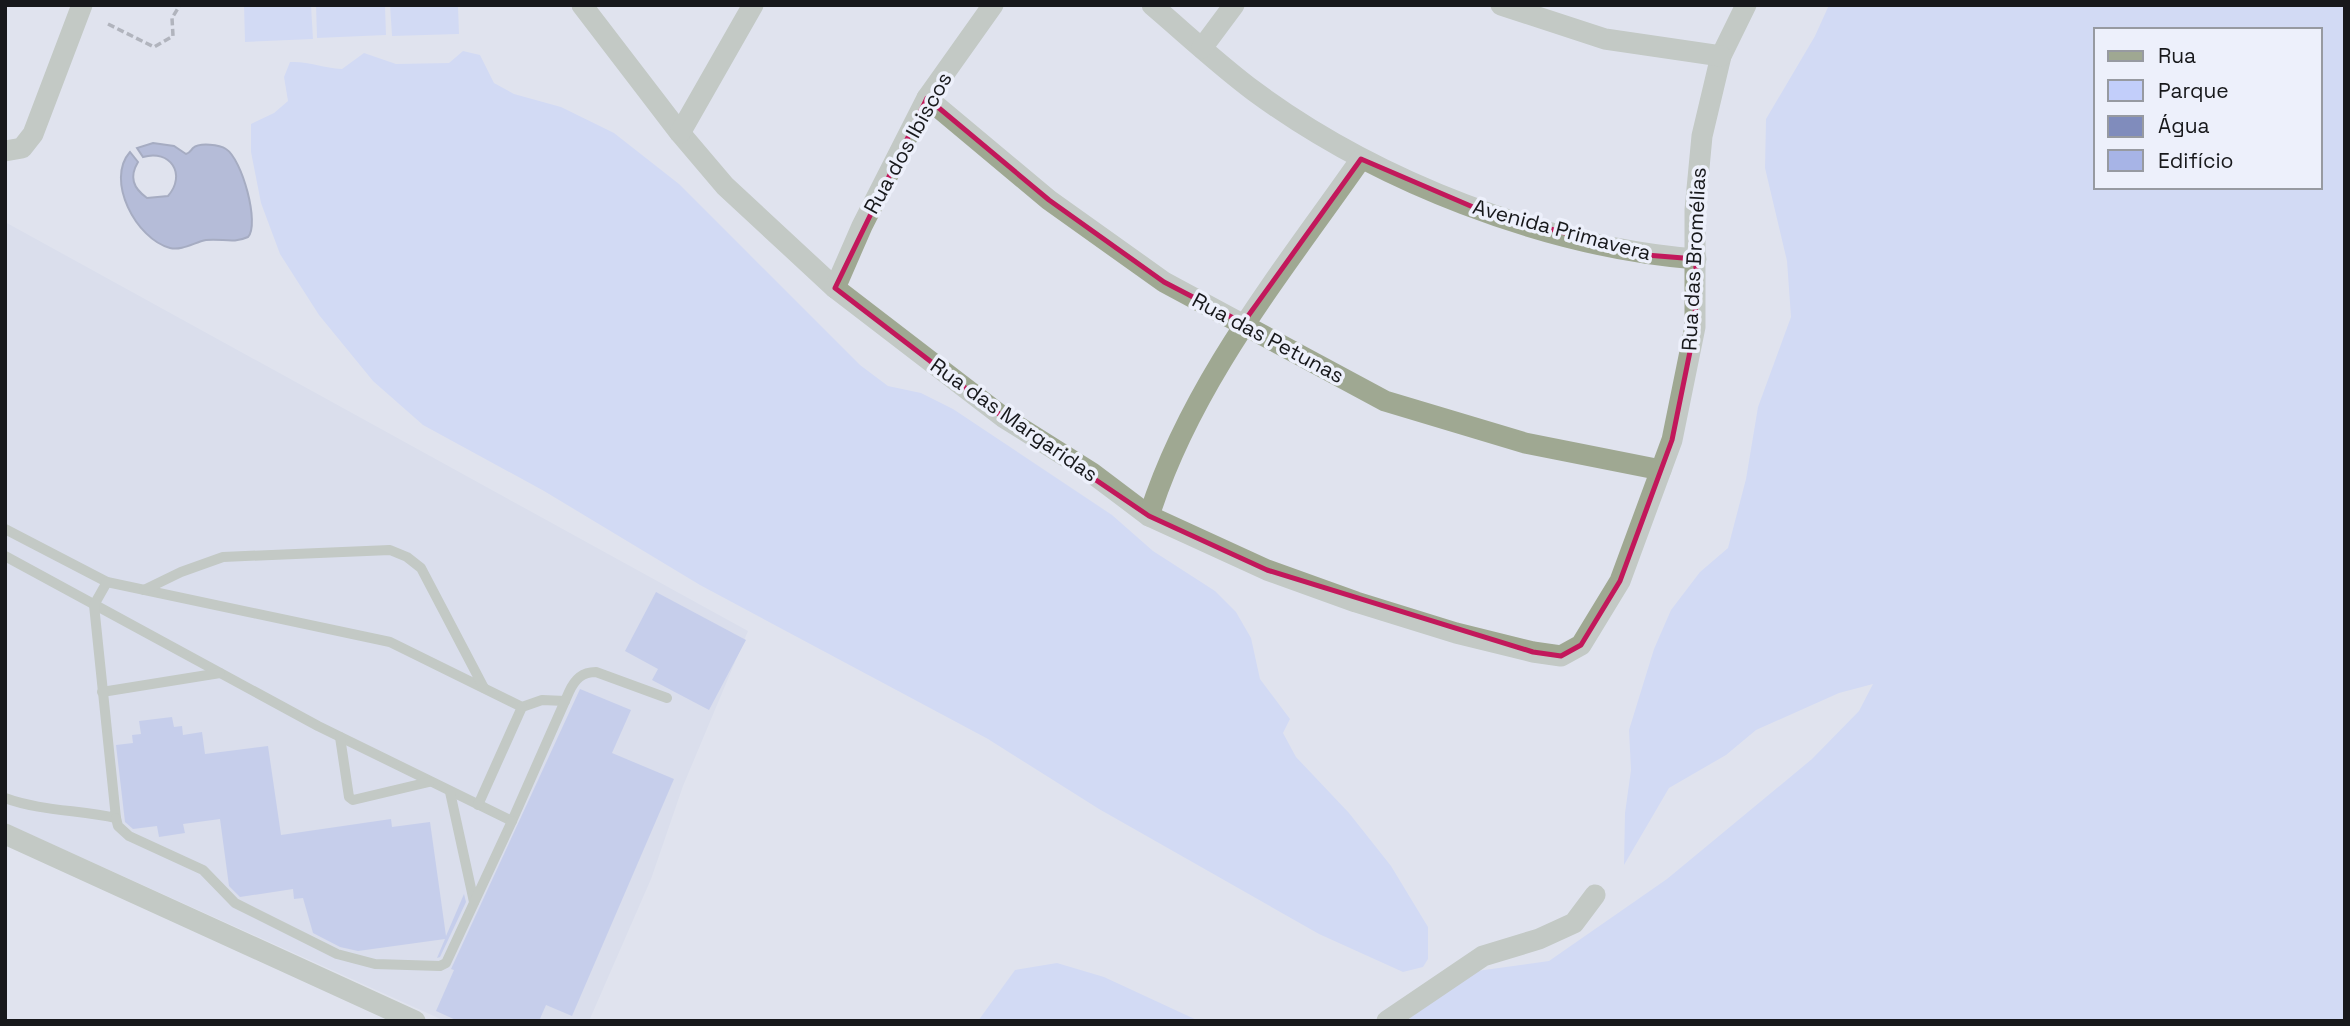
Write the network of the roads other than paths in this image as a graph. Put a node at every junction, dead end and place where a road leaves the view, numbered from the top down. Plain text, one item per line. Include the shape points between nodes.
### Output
1 (82, 5) edge
2 (582, 5) edge
3 (753, 5) edge
4 (993, 5) edge
5 (1152, 5) edge
6 (1234, 5) edge
7 (1502, 5) edge
8 (1746, 5) edge
9 (1202, 48) junction
10 (1721, 56) junction
11 (927, 98) junction
12 (680, 132) junction
13 (14, 149) edge
14 (1361, 159) junction
15 (1696, 259) junction
16 (835, 288) junction
17 (1243, 323) junction
18 (1661, 470) junction
19 (1149, 516) junction
20 (5, 529) edge
21 (5, 556) edge
22 (107, 582) junction
23 (144, 590) junction
24 (94, 605) junction
25 (1561, 656) joint
26 (220, 673) junction
27 (484, 688) junction
28 (102, 692) junction
29 (667, 698) dead end
30 (565, 701) junction
31 (522, 707) junction
32 (340, 737) junction
33 (429, 782) junction
34 (450, 792) junction
35 (5, 798) edge
36 (478, 805) junction
37 (116, 818) junction
38 (512, 821) junction
39 (5, 834) edge
40 (1595, 895) dead end
41 (474, 903) junction
42 (415, 1021) edge
43 (1387, 1021) edge

1 - 13 street via 33,134
2 - 12 street, Rua das Margaridas
3 - 12 street
4 - 11 street, Rua dos Ibiscos
5 - 9 street, Avenida Primavera
6 - 9 street
7 - 10 street via 1605,39
8 - 10 street, Rua das Bromélias
9 - 14 street, Avenida Primavera via 1255,92
10 - 15 street, Rua das Bromélias via 1702,136
11 - 16 street, Rua dos Ibiscos
11 - 17 street, Rua das Petunas via 1049,200 1164,282
12 - 16 street, Rua das Margaridas via 726,186
14 - 15 street, Avenida Primavera via 1480,210 1646,255
14 - 17 street
15 - 18 street, Rua das Bromélias via 1695,327 1672,440
16 - 19 street, Rua das Margaridas via 1003,416
17 - 18 street, Rua das Petunas via 1385,401 1525,443
17 - 19 street via 1181,435
18 - 25 street, Rua das Bromélias via 1620,581 1581,645
19 - 25 street, Rua das Margaridas via 1267,570 1356,602 1456,633
20 - 22 lane
21 - 24 lane
22 - 23 lane
22 - 24 lane
23 - 27 lane via 371,636
23 - 27 lane via 223,557 390,550 421,568
24 - 26 lane
24 - 28 lane
26 - 28 lane
26 - 32 lane
27 - 31 lane
28 - 37 lane
29 - 30 lane via 586,672 573,683
30 - 31 lane via 542,700
30 - 38 lane
31 - 36 lane
32 - 33 lane
32 - 33 lane via 353,800
33 - 34 lane
34 - 36 lane
34 - 41 lane
35 - 37 lane
36 - 38 lane
37 - 41 lane via 129,836 203,870 235,903 354,960 444,965
38 - 41 lane
39 - 42 street
40 - 43 street via 1574,923 1483,956

